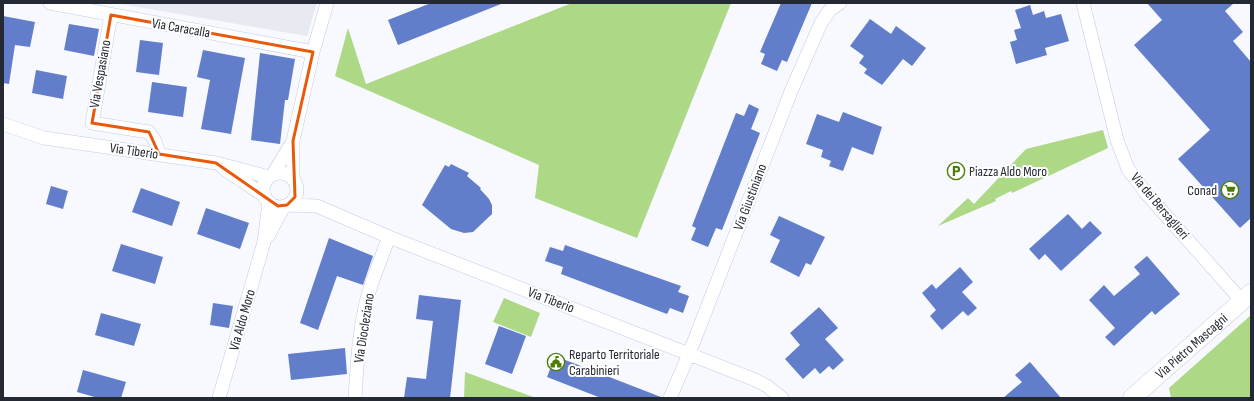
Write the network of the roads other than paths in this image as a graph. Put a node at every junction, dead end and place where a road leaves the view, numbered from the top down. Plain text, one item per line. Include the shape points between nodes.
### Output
1 (50, 3) edge
2 (327, 3) edge
3 (1083, 3) edge
4 (835, 6) edge
5 (110, 11) edge
6 (313, 52) junction
7 (3, 124) edge
8 (292, 140) junction
9 (159, 154) junction
10 (216, 164) junction
11 (271, 175) junction
12 (295, 182) junction
13 (267, 199) junction
14 (285, 206) junction
15 (317, 206) junction
16 (389, 237) junction
17 (264, 242) junction
18 (1246, 297) edge
19 (689, 354) junction
20 (219, 398) edge
21 (355, 398) edge
22 (670, 398) edge
23 (782, 398) edge
24 (1132, 398) edge

1 - 5 street, Via Caracalla
2 - 6 street, Via Aldo Moro
3 - 18 street, Via dei Bersaglieri via 1117,140 1128,169 1146,193
4 - 19 street, Via Giustiniano via 821,23 792,89
5 - 6 street, Via Caracalla
5 - 9 street, Via Vespasiano via 92,123 149,132
6 - 8 street, Via Aldo Moro
7 - 9 street, Via Tiberio via 28,134 52,139
8 - 11 street, Via Aldo Moro
8 - 12 street, Via Aldo Moro
9 - 10 street, Via Tiberio
10 - 11 street, Via Tiberio
10 - 13 street, Via Tiberio
11 - 12 street via 284,173
11 - 13 street, Via Aldo Moro via 264,186
12 - 14 street, Via Aldo Moro via 295,197
12 - 15 street, Via Tiberio
13 - 14 street via 278,206
13 - 17 street, Via Aldo Moro
14 - 15 street, Via Tiberio
14 - 17 street, Via Aldo Moro
15 - 16 street, Via Tiberio
16 - 19 street, Via Tiberio
16 - 21 street, Via Diocleziano via 366,303
17 - 20 street, Via Aldo Moro
18 - 24 street, Via Pietro Mascagni
19 - 22 street, Via Giustiniano
19 - 23 street, Via Tiberio via 761,382

